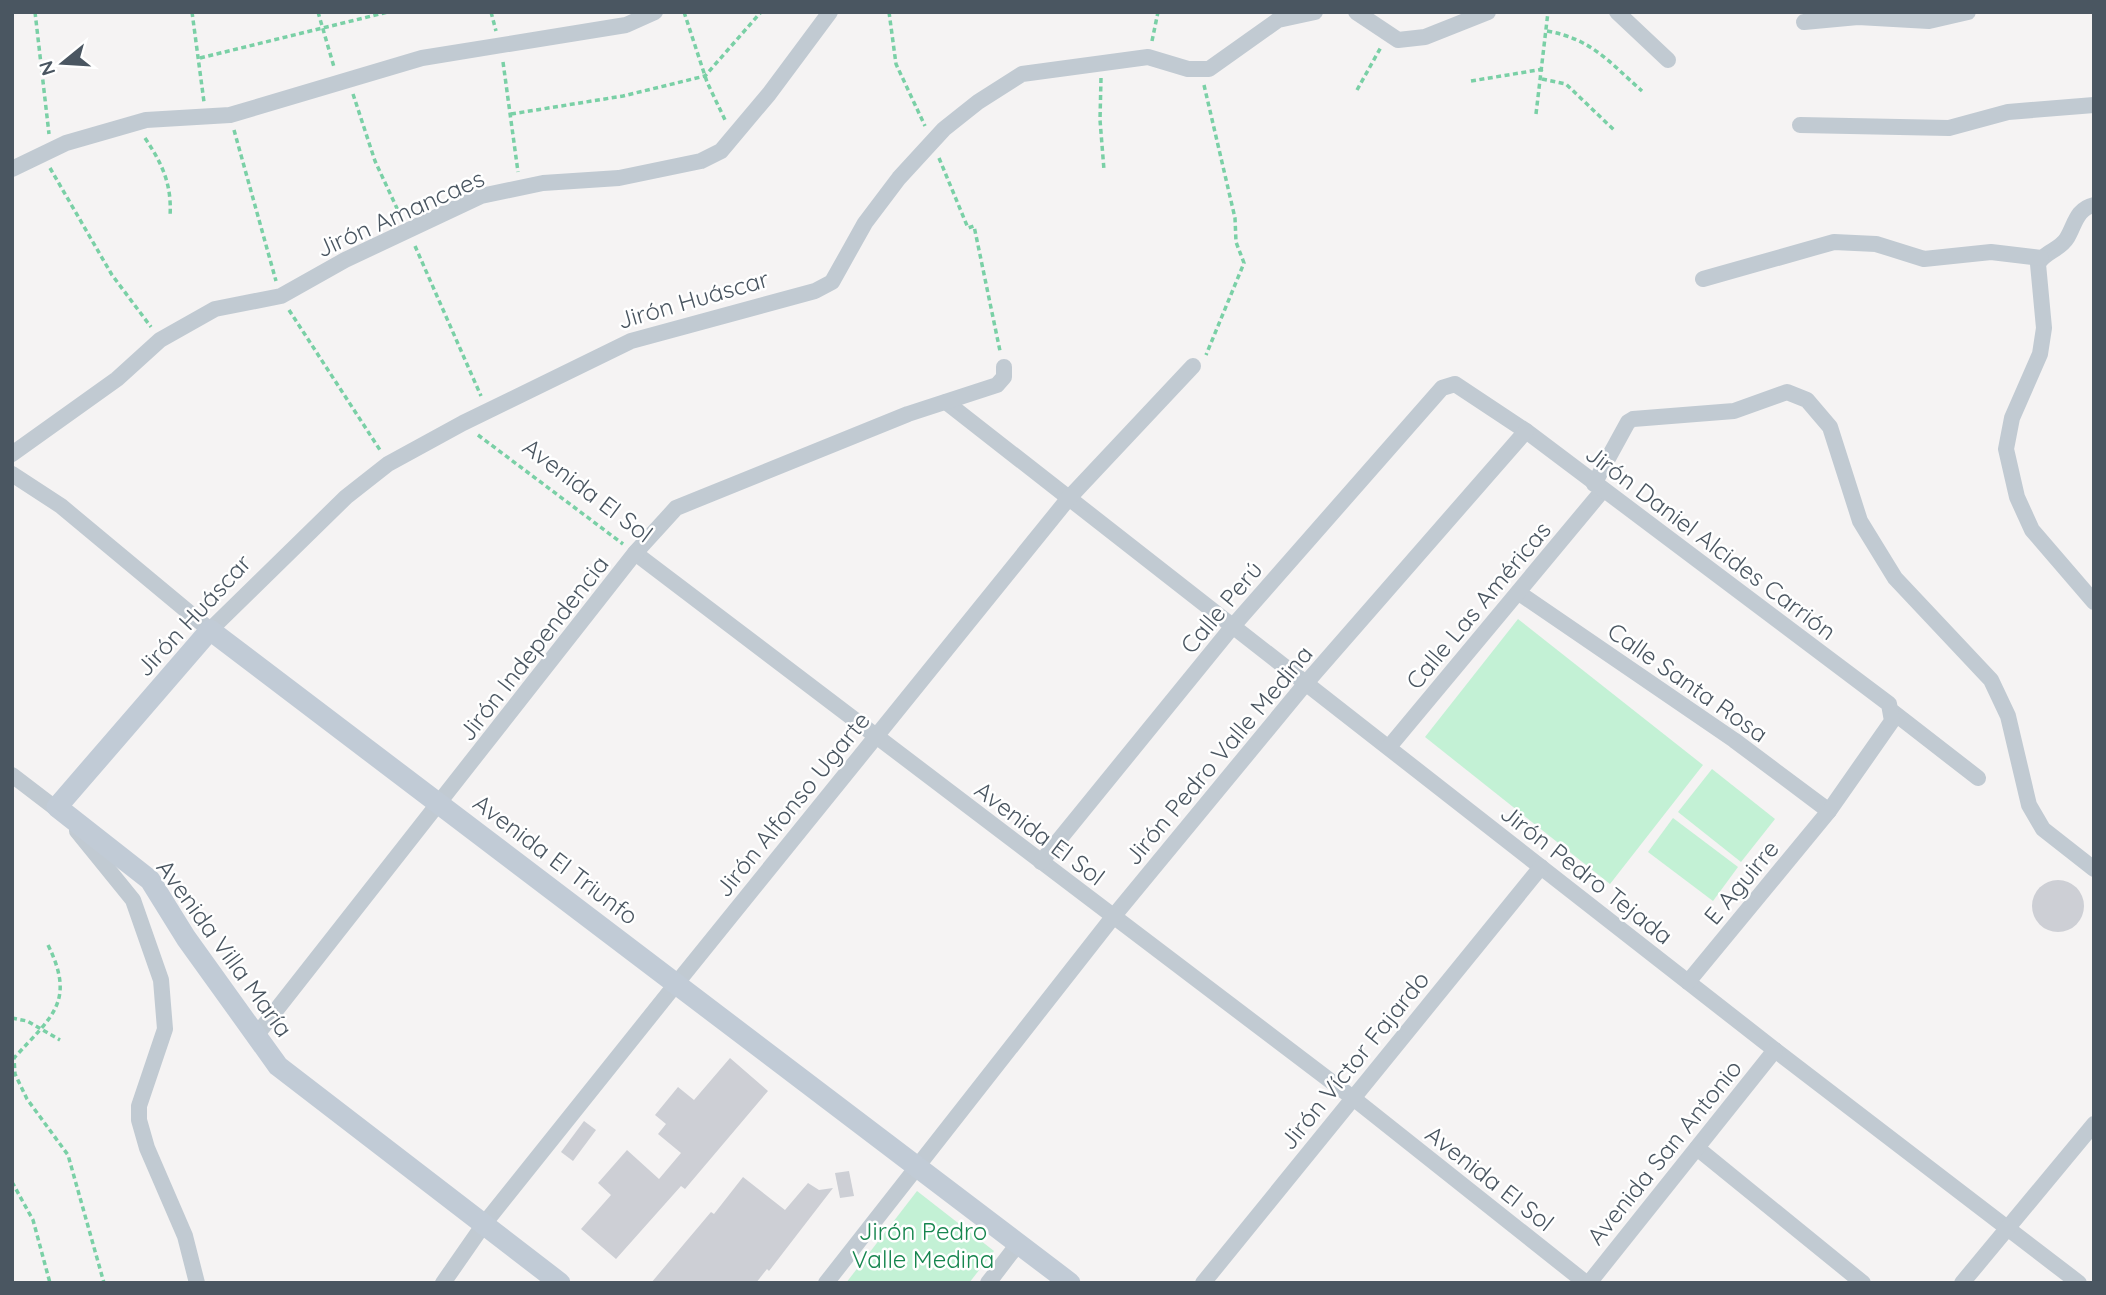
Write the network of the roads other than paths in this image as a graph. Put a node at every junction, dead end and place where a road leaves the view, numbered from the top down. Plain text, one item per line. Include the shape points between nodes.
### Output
1 (655, 12) edge
2 (830, 12) edge
3 (1315, 12) edge
4 (1356, 12) edge
5 (1488, 12) edge
6 (1617, 12) edge
7 (1968, 12) edge
8 (1804, 22) dead end
9 (1668, 60) dead end
10 (2094, 105) edge
11 (1800, 125) dead end
12 (12, 169) edge
13 (2094, 205) edge
14 (2041, 258) junction
15 (1703, 279) dead end
16 (1193, 366) road end
17 (1004, 367) road end
18 (1442, 388) joint
19 (947, 402) junction
20 (1526, 431) junction
21 (12, 454) edge
22 (12, 474) edge
23 (1598, 487) junction
24 (1068, 499) junction
25 (635, 554) junction
26 (1519, 593) junction
27 (2094, 601) edge
28 (1233, 626) junction
29 (210, 629) junction
30 (1306, 683) junction
31 (1893, 712) junction
32 (876, 737) junction
33 (1388, 747) junction
34 (12, 775) edge
35 (1978, 778) dead end
36 (441, 804) junction
37 (57, 807) junction
38 (1829, 811) junction
39 (1041, 862) junction
40 (1541, 867) junction
41 (2094, 869) edge
42 (1113, 917) junction
43 (1688, 982) junction
44 (676, 984) junction
45 (255, 1037) junction
46 (1776, 1050) junction
47 (1353, 1098) junction
48 (2094, 1124) edge
49 (1697, 1149) junction
50 (916, 1168) junction
51 (484, 1224) junction
52 (2006, 1227) junction
53 (1018, 1244) junction
54 (197, 1283) edge
55 (443, 1283) edge
56 (560, 1283) edge
57 (826, 1283) edge
58 (988, 1283) edge
59 (1070, 1283) edge
60 (1203, 1283) edge
61 (1587, 1283) edge
62 (1863, 1283) edge
63 (1962, 1283) edge
64 (2079, 1283) edge

1 - 12 street via 626,25 422,58 230,115 146,120 46,152
2 - 21 street, Jirón Amancaes via 733,136 701,161 619,178 543,183 481,196 345,260 281,296 215,309 160,340 117,379
3 - 29 street, Jirón Huáscar via 1278,20 1209,69 1188,69 1148,57 1022,74 978,102 899,177 832,282 814,291 631,341 388,464 345,497
4 - 5 street via 1398,40 1425,37
6 - 9 street
7 - 8 street via 1929,21 1858,18
10 - 11 street via 2008,112 1949,128
13 - 14 street via 2080,212 2066,240
14 - 15 street via 1991,252 1924,259 1876,244 1834,242
14 - 27 street via 2038,272 2044,328 2040,354 2012,418 2006,449 2017,497 2032,530
16 - 24 street, Jirón Alfonso Ugarte
17 - 19 street, Jirón Independencia via 1004,377 997,385
18 - 20 street, Jirón Daniel Alcides Carrión via 1455,384
18 - 28 street, Calle Perú
19 - 24 street
19 - 25 street, Jirón Independencia via 676,508
20 - 23 street, Jirón Daniel Alcides Carrión
20 - 30 street, Jirón Pedro Valle Medina
22 - 29 street, Avenida El Triunfo via 82,522
23 - 26 street, Calle Las Américas
23 - 31 street, Jirón Daniel Alcides Carrión via 1889,704
23 - 41 street, Calle Las Américas via 1633,419 1734,411 1787,392 1807,400 1830,427 1860,521 1895,578 1991,680 2008,716 2029,804 2043,829
24 - 28 street, Jirón Pedro Tejada
24 - 32 street, Jirón Alfonso Ugarte
25 - 32 street, Avenida El Sol
25 - 36 street, Jirón Independencia
26 - 33 street, Calle Las Américas
26 - 38 street, Calle Santa Rosa
28 - 30 street, Jirón Pedro Tejada
28 - 39 street, Calle Perú
29 - 36 street, Avenida El Triunfo
29 - 37 street, Jirón Huáscar
30 - 33 street, Jirón Pedro Tejada
30 - 42 street, Jirón Pedro Valle Medina
31 - 35 street, Jirón Daniel Alcides Carrión
31 - 38 street, E Aguirre via 1892,721
32 - 39 street, Avenida El Sol
32 - 44 street, Jirón Alfonso Ugarte
33 - 40 street, Jirón Pedro Tejada
34 - 37 street, Avenida Villa María
36 - 44 street, Avenida El Triunfo
36 - 45 street, Jirón Independencia
37 - 45 street, Avenida Villa María via 150,880
37 - 54 street via 133,900 149,940 160,980 164,1029 139,1106 139,1120 185,1236
38 - 43 street, E Aguirre
39 - 42 street, Avenida El Sol
40 - 43 street, Jirón Pedro Tejada
40 - 47 street, Jirón Víctor Fajardo
42 - 47 street, Avenida El Sol
42 - 50 street, Jirón Pedro Valle Medina
43 - 46 street, Jirón Pedro Tejada
44 - 50 street, Avenida El Triunfo
44 - 51 street, Jirón Alfonso Ugarte
45 - 51 street, Avenida Villa María via 278,1066
46 - 49 street, Avenida San Antonio
46 - 52 street, Jirón Pedro Tejada
47 - 60 street, Jirón Víctor Fajardo
47 - 61 street, Avenida El Sol
48 - 52 street
49 - 61 street, Avenida San Antonio
49 - 62 street
50 - 53 street, Avenida El Triunfo
50 - 57 street, Jirón Pedro Valle Medina
51 - 55 street, Jirón Alfonso Ugarte
51 - 56 street, Avenida Villa María
52 - 63 street
52 - 64 street, Jirón Pedro Tejada
53 - 58 street
53 - 59 street, Avenida El Triunfo

